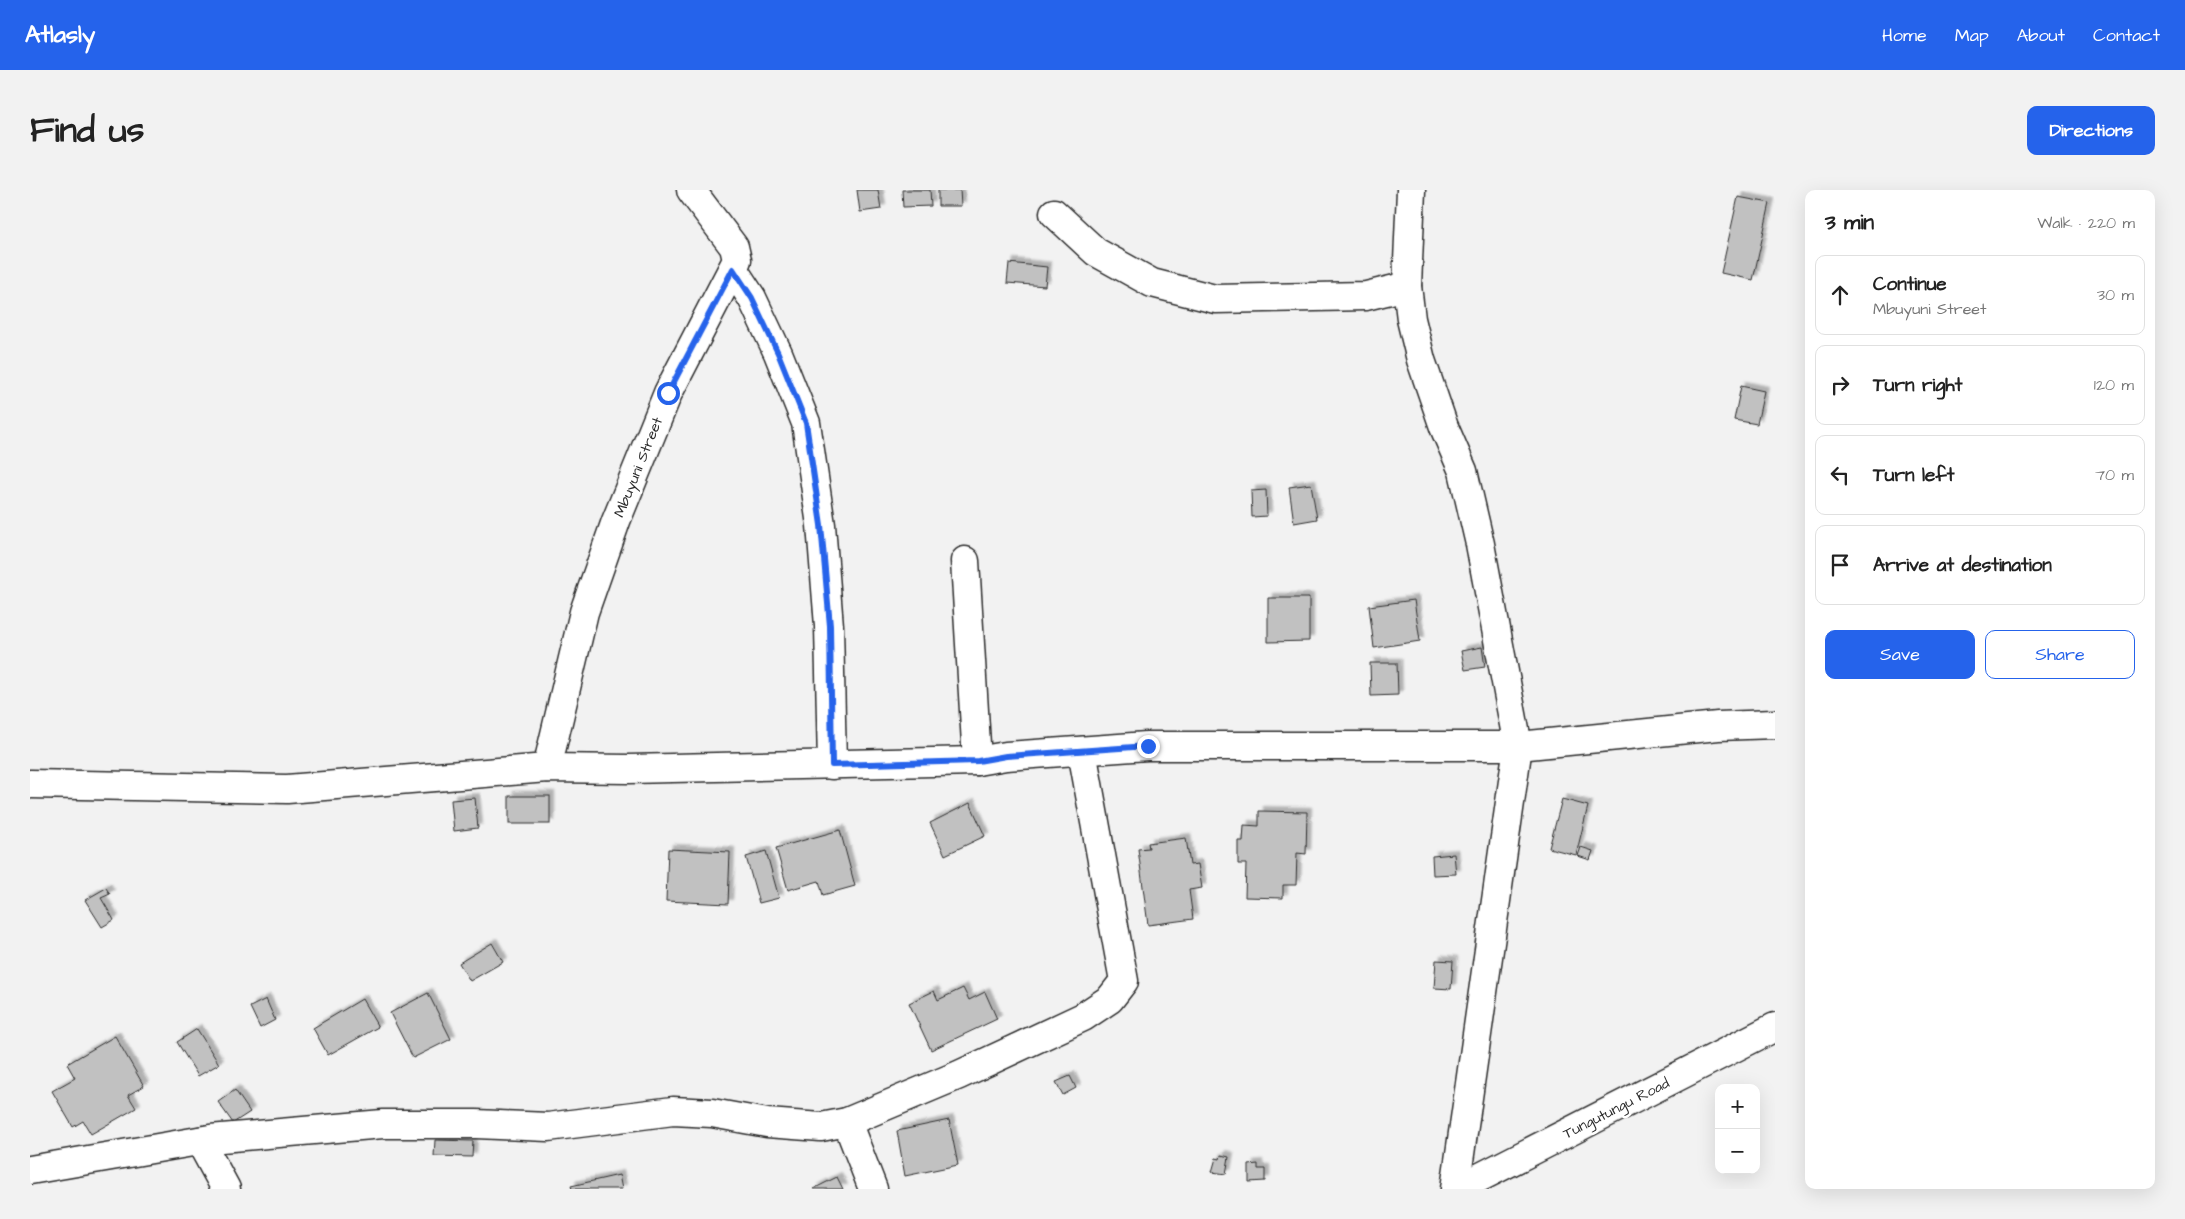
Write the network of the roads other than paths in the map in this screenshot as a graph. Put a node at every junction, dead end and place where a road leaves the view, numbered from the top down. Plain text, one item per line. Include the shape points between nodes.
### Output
1 (691, 190) edge
2 (1411, 190) edge
3 (1054, 213) dead end
4 (733, 269) junction
5 (1407, 286) junction
6 (966, 561) dead end
7 (1775, 724) edge
8 (1518, 746) junction
9 (1082, 751) junction
10 (978, 761) junction
11 (832, 765) junction
12 (547, 768) junction
13 (30, 784) edge
14 (1775, 1027) edge
15 (847, 1122) junction
16 (200, 1140) junction
17 (30, 1170) edge
18 (226, 1189) edge
19 (874, 1189) edge
20 (1456, 1189) edge

1 - 4 street, Mbuyuni Street via 734,247 737,255
2 - 5 street
3 - 5 street via 1096,252 1152,283 1215,300 1366,296
4 - 11 street via 752,298 806,423 821,525 830,626
4 - 12 street, Mbuyuni Street via 668,393 616,522 584,612
5 - 8 street via 1421,360 1463,471
6 - 10 street
7 - 8 street via 1718,726
8 - 9 street via 1148,746
8 - 20 street
9 - 10 street
9 - 15 street via 1124,981 1117,992 1083,1016 959,1075
10 - 11 street
11 - 12 street
12 - 13 street via 286,789
14 - 20 street, Tungutungu Road
15 - 16 street via 821,1127 767,1124 712,1113 673,1111 548,1127 383,1124
15 - 19 street
16 - 17 street
16 - 18 street

